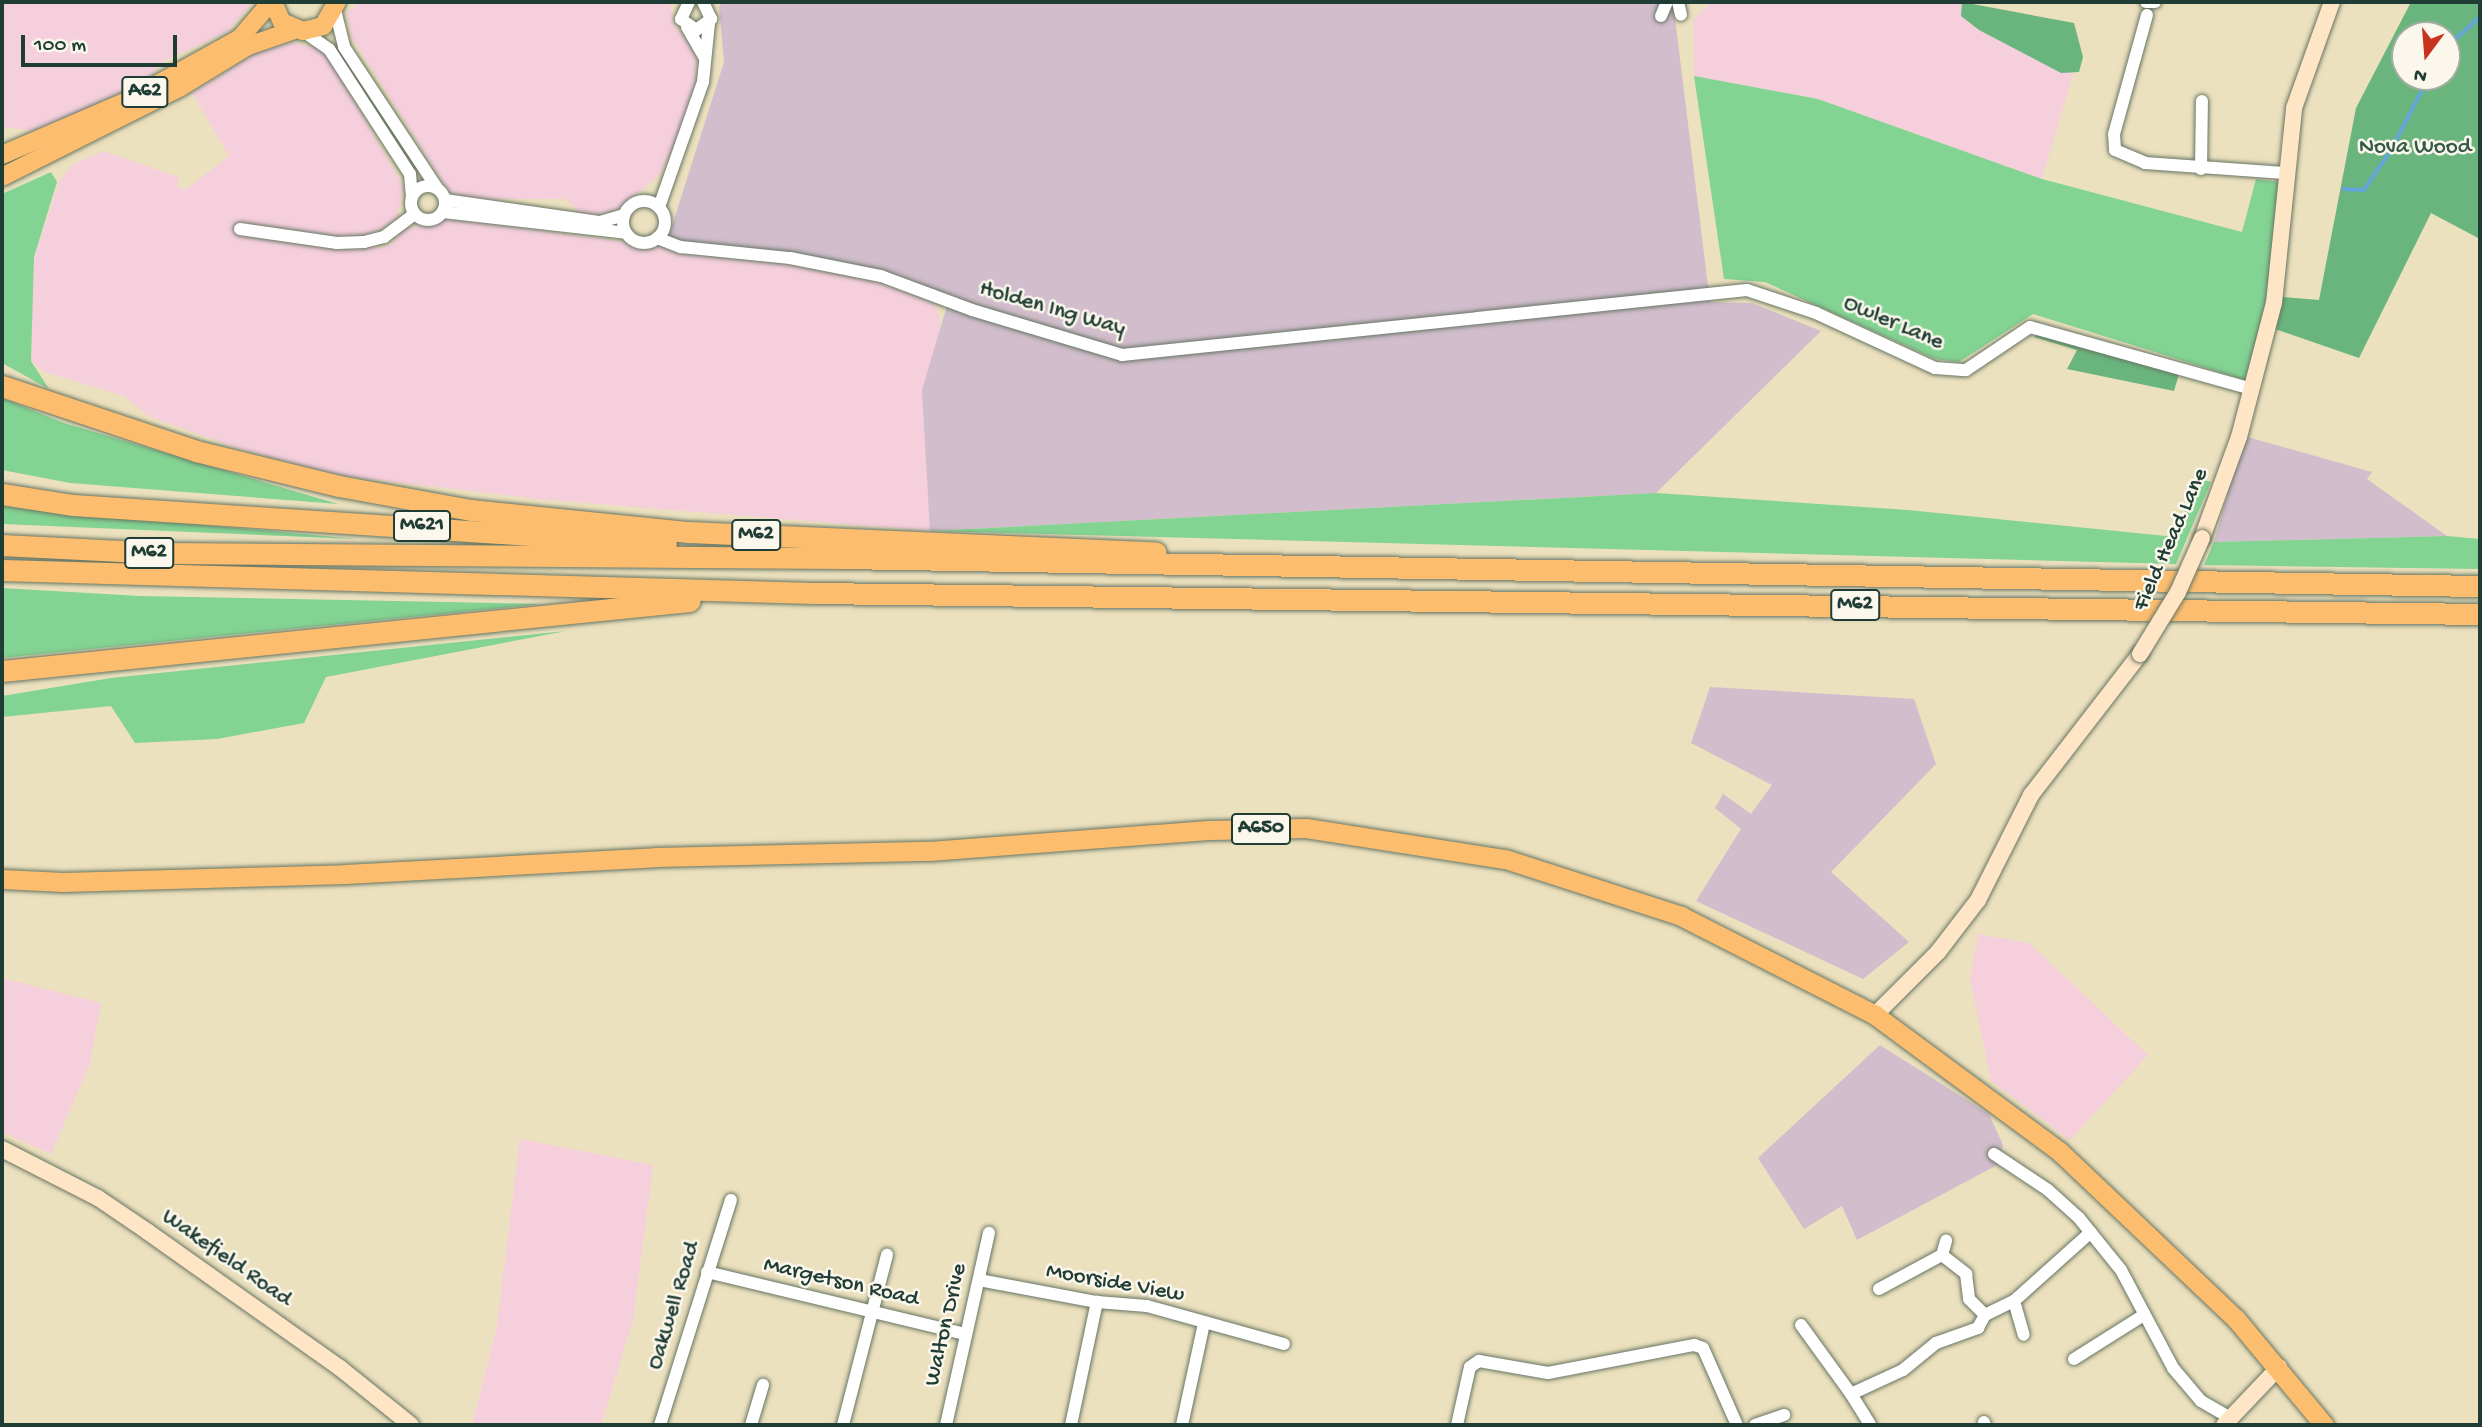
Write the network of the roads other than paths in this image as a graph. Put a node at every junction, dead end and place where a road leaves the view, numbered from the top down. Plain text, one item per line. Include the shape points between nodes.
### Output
1 (272, 2) edge
2 (674, 2) edge
3 (688, 2) edge
4 (1667, 2) edge
5 (1678, 2) edge
6 (2155, 2) edge
7 (2332, 2) edge
8 (708, 4) edge
9 (336, 6) edge
10 (2147, 8) edge
11 (681, 15) junction
12 (1681, 15) dead end
13 (1661, 16) dead end
14 (709, 23) junction
15 (687, 27) junction
16 (299, 31) junction
17 (705, 58) junction
18 (365, 78) junction
19 (2202, 101) dead end
20 (364, 104) junction
21 (2, 155) edge
22 (2201, 169) junction
23 (671, 173) junction
24 (2285, 173) junction
25 (2, 177) edge
26 (437, 188) junction
27 (412, 197) junction
28 (646, 201) junction
29 (444, 206) junction
30 (659, 207) junction
31 (535, 212) junction
32 (414, 214) junction
33 (624, 215) junction
34 (555, 226) junction
35 (240, 229) dead end
36 (661, 232) junction
37 (626, 233) junction
38 (1501, 314) joint
39 (2, 386) edge
40 (2252, 389) junction
41 (2, 494) edge
42 (2, 545) edge
43 (842, 558) junction
44 (1378, 569) junction
45 (2, 570) edge
46 (2480, 586) edge
47 (767, 592) junction
48 (2480, 614) edge
49 (6, 670) edge
50 (2, 879) edge
51 (1874, 1015) junction
52 (2, 1149) edge
53 (1994, 1154) dead end
54 (731, 1200) dead end
55 (2091, 1232) junction
56 (989, 1233) dead end
57 (1946, 1241) dead end
58 (887, 1255) dead end
59 (1942, 1255) junction
60 (707, 1272) junction
61 (979, 1280) junction
62 (1879, 1289) dead end
63 (2014, 1301) junction
64 (1097, 1302) junction
65 (872, 1312) junction
66 (1985, 1315) junction
67 (2144, 1315) junction
68 (1204, 1323) junction
69 (1801, 1325) dead end
70 (965, 1334) junction
71 (2024, 1335) dead end
72 (1284, 1344) dead end
73 (2074, 1359) dead end
74 (2279, 1367) junction
75 (762, 1385) dead end
76 (1851, 1394) junction
77 (1784, 1415) dead end
78 (2226, 1421) edge
79 (411, 1425) edge
80 (660, 1425) edge
81 (751, 1425) edge
82 (843, 1425) edge
83 (946, 1425) edge
84 (1071, 1425) edge
85 (1182, 1425) edge
86 (1457, 1425) edge
87 (1737, 1425) edge
88 (1755, 1425) edge
89 (1870, 1425) edge
90 (2324, 1425) edge

1 - 16 main road, A62 via 277,16
1 - 21 main road, A62 via 253,26 229,44 127,101
2 - 11 street
3 - 11 street
4 - 13 street
5 - 12 street
6 - 10 street
7 - 24 main road, Field Head Lane via 2294,108
8 - 14 street
9 - 16 main road, A62 via 323,26
9 - 18 street via 344,47
10 - 22 street via 2114,134 2115,150 2145,163
11 - 15 street
14 - 15 street via 696,30
14 - 17 street
15 - 17 street
16 - 20 street via 330,49
16 - 25 main road, A62 via 248,46 167,95
17 - 23 street via 703,82
18 - 20 street via 372,99
18 - 26 street
19 - 22 street
20 - 27 street via 410,174
22 - 24 street
23 - 28 street
23 - 30 street
24 - 40 main road, Field Head Lane via 2274,303
26 - 27 street via 425,186
26 - 29 street
27 - 32 street
28 - 30 street
28 - 33 street via 632,204
29 - 31 street
29 - 32 street via 429,221
29 - 34 street
30 - 36 street, Holden Ing Way
31 - 33 street via 600,222
31 - 34 street
32 - 35 street via 384,237 364,242 337,243
33 - 37 street
34 - 37 street
36 - 37 street via 637,242
36 - 38 street, Holden Ing Way via 681,247 790,258 881,276 972,310 1122,355
38 - 40 street, Owler Lane via 1747,290 1816,313 1935,368 1966,370 2031,327
39 - 44 highway, M62 via 196,451 339,486 471,510 689,532 1257,556
40 - 51 main road, Field Head Lane, bridge via 2202,538 2178,592 2140,654 2031,795 1978,900 1938,952
41 - 43 highway, M621 via 73,505
42 - 43 highway, M62 via 161,553
43 - 44 highway, M62
44 - 46 highway, M62
45 - 47 highway, M62
47 - 48 highway, M62
47 - 49 highway
50 - 51 highway, A650 via 63,882 345,874 656,856 929,850 1211,830 1306,828 1505,859 1586,882 1681,916
51 - 74 highway, A650 via 2060,1152 2188,1271
52 - 79 main road, Wakefield Road via 128,1218 340,1368
53 - 55 street via 2048,1190
54 - 60 street, Oakwell Road
55 - 63 street
55 - 67 street via 2120,1270
56 - 61 street, Walton Drive
57 - 59 street
58 - 65 street
59 - 62 street
59 - 66 street via 1966,1274 1969,1299
60 - 65 street, Margetson Road
60 - 80 street, Oakwell Road
61 - 64 street, Moorside View
61 - 70 street, Walton Drive
63 - 66 street
63 - 71 street
64 - 68 street, Moorside View via 1147,1306
64 - 84 street
65 - 70 street, Margetson Road
65 - 82 street
66 - 76 street via 1978,1328 1936,1343 1903,1370
67 - 73 street
67 - 78 street via 2173,1368 2201,1401
68 - 72 street, Moorside View
68 - 85 street
69 - 76 street
70 - 83 street, Walton Drive
74 - 78 main road
74 - 90 highway, A650
75 - 81 street
76 - 89 street
77 - 88 street
86 - 87 street via 1470,1367 1479,1361 1548,1373 1694,1345 1703,1348

